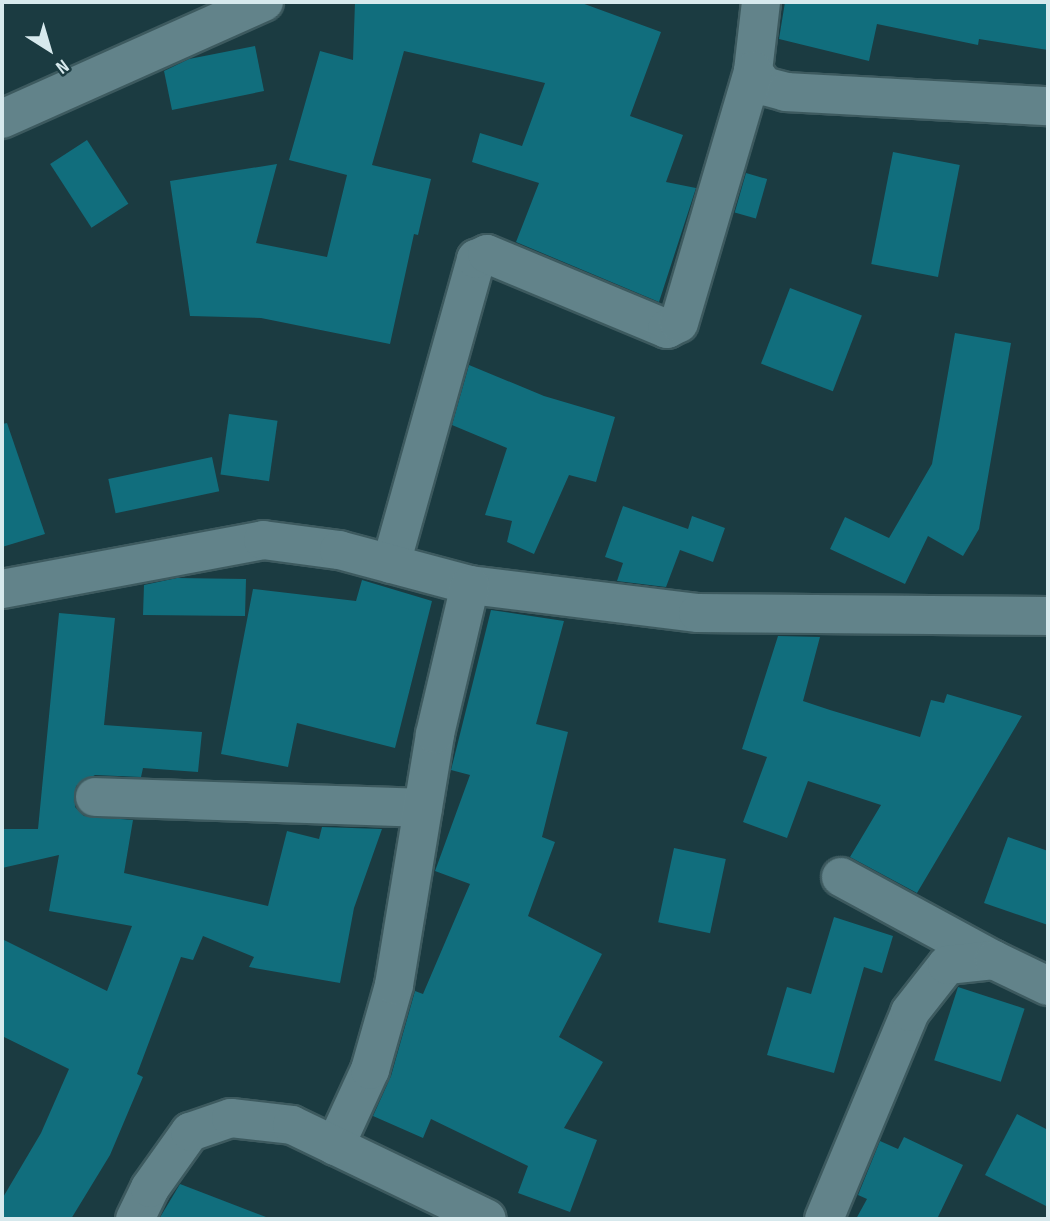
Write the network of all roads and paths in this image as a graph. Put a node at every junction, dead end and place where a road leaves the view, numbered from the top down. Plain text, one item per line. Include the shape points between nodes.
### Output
1 (264, 2) edge
2 (761, 2) edge
3 (753, 71) junction
4 (1048, 106) edge
5 (2, 119) edge
6 (391, 564) junction
7 (470, 585) junction
8 (2, 589) edge
9 (1048, 617) edge
10 (95, 797) dead end
11 (422, 808) junction
12 (841, 877) dead end
13 (994, 960) junction
14 (1048, 986) edge
15 (335, 1146) junction
16 (135, 1219) edge
17 (487, 1219) edge
18 (824, 1219) edge

1 - 5 street
2 - 3 street
3 - 4 street via 764,86 786,92
3 - 6 street via 679,323 667,329 487,254 477,259
6 - 7 street
6 - 8 street via 339,550 263,540
7 - 9 street via 698,614
7 - 11 street
10 - 11 street
11 - 15 street via 394,985 370,1070
12 - 13 street
13 - 14 street
13 - 18 street via 947,965 910,1012
15 - 16 street via 292,1125 231,1118 190,1132 150,1188
15 - 17 street

